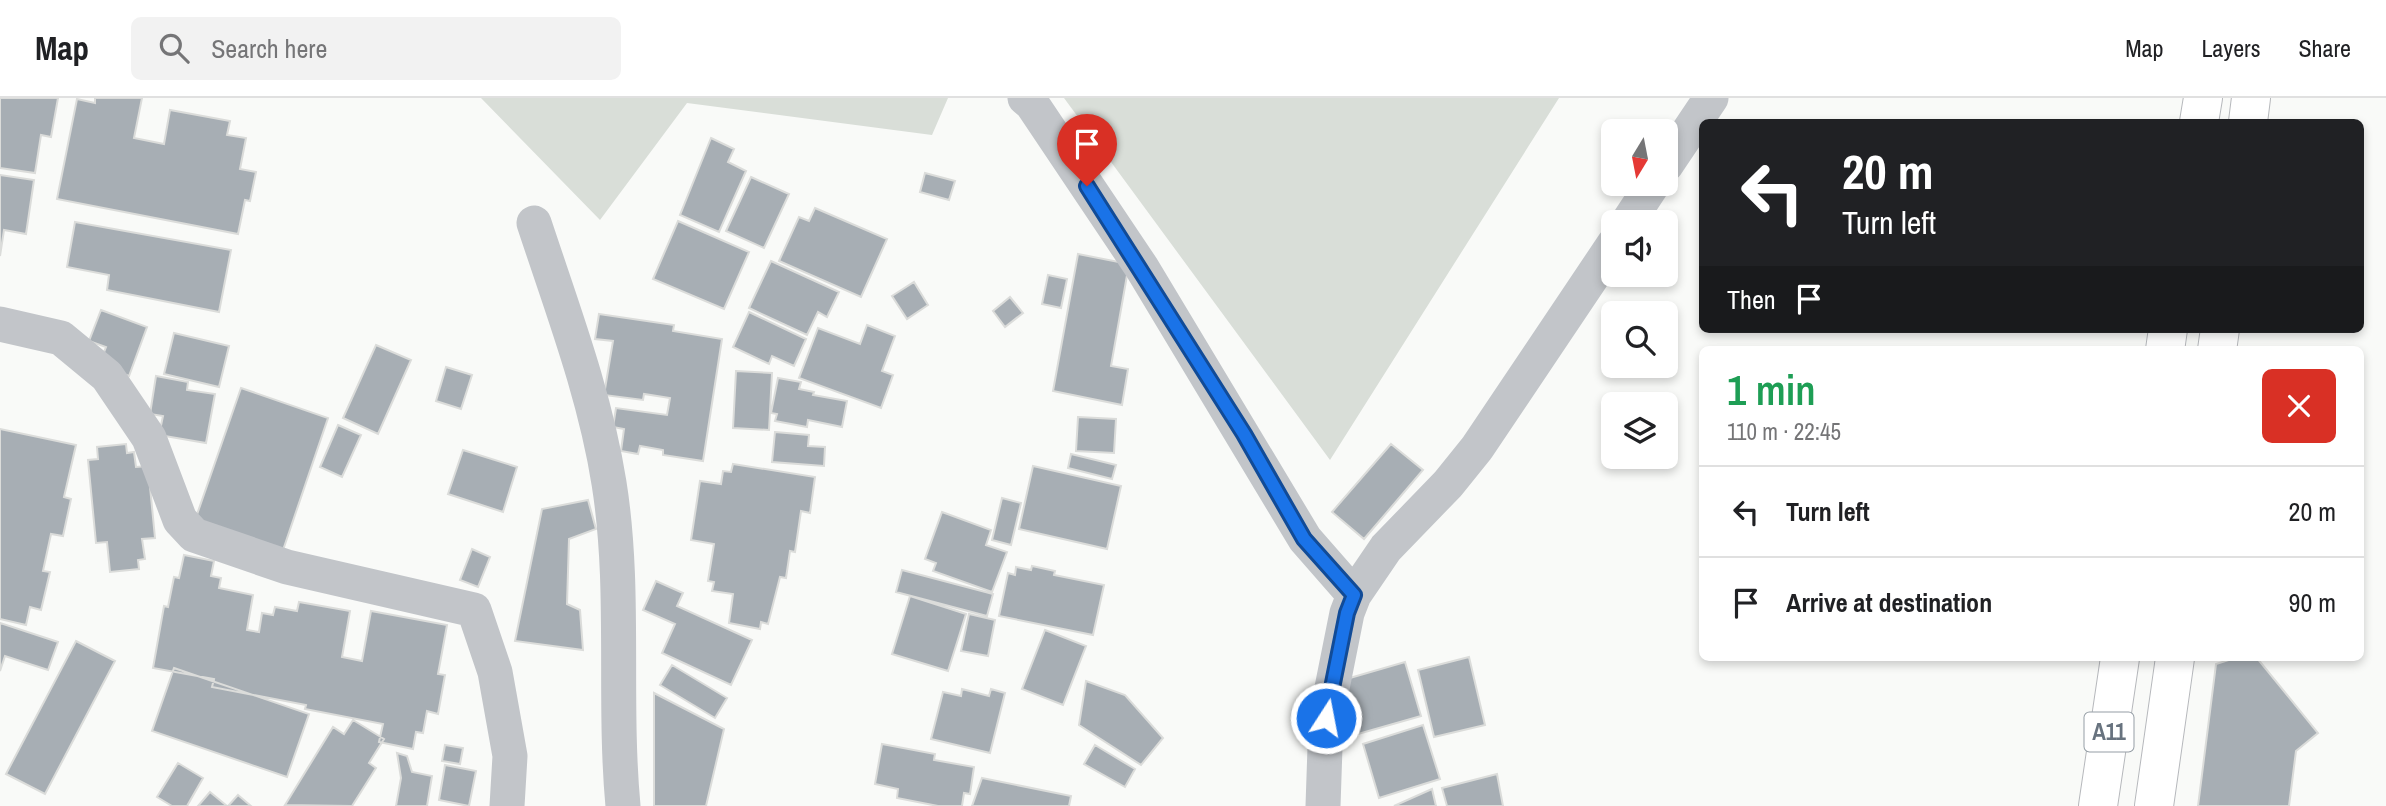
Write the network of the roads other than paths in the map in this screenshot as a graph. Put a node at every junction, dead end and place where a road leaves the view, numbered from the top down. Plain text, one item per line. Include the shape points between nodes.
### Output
1 (1025, 98) edge
2 (1711, 98) edge
3 (2203, 98) edge
4 (2252, 98) edge
5 (2200, 119) edge
6 (2248, 119) edge
7 (1678, 147) edge
8 (534, 223) dead end
9 (1601, 263) edge
10 (0, 324) edge
11 (1354, 595) junction
12 (2120, 661) edge
13 (2175, 661) edge
14 (507, 806) edge
15 (623, 806) edge
16 (1323, 806) edge
17 (2098, 806) edge
18 (2154, 806) edge

1 - 11 street via 1142,268 1304,539
2 - 7 street
3 - 5 highway
4 - 6 highway
8 - 15 street via 592,403 609,484 617,576
9 - 11 street via 1477,448 1386,548
10 - 14 street via 61,338 107,376 149,438 180,520 194,535 287,566 474,610 495,671 509,756
11 - 16 street via 1326,718
12 - 17 highway, A11
13 - 18 highway, A11

